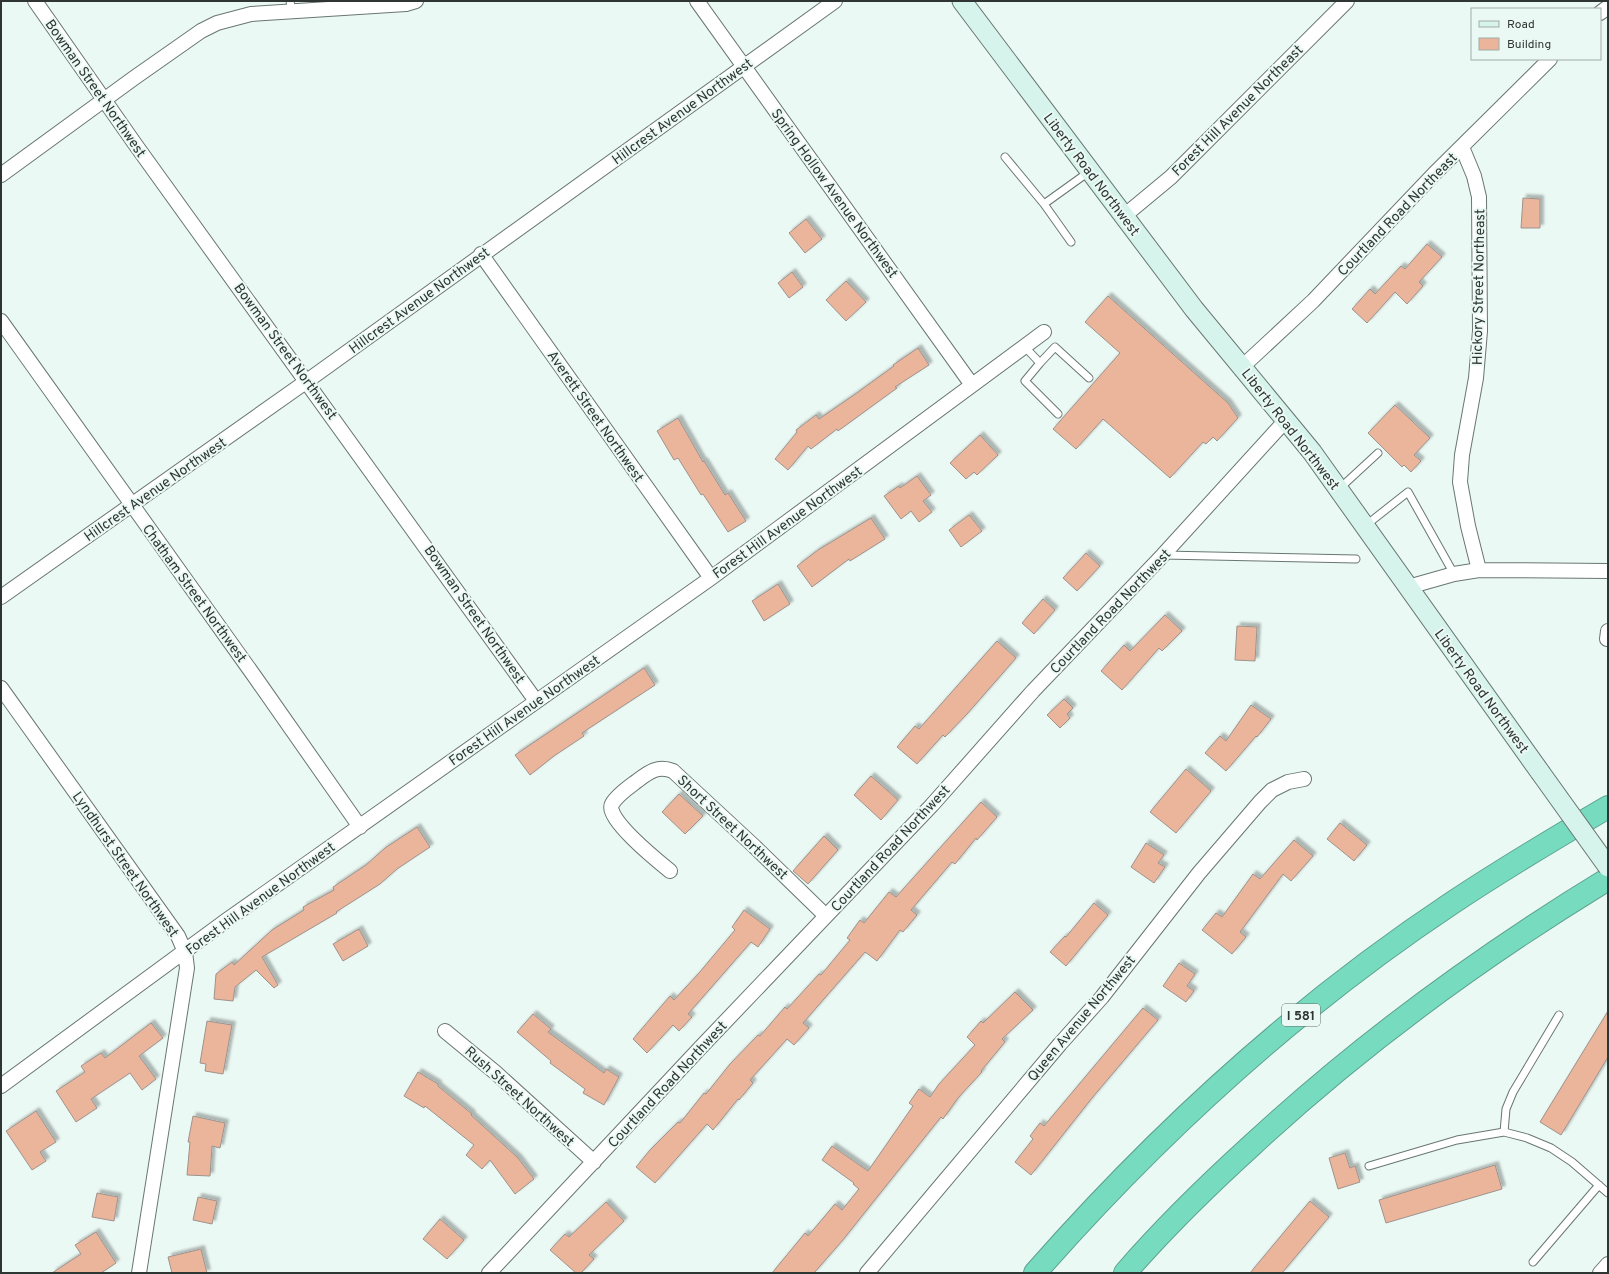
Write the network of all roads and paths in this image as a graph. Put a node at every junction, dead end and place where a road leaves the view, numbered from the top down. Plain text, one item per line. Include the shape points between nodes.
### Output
1 (35, 1) edge
2 (416, 1) edge
3 (697, 1) edge
4 (835, 1) edge
5 (962, 1) edge
6 (1347, 1) edge
7 (291, 6) edge
8 (1549, 60) edge
9 (744, 67) junction
10 (105, 100) junction
11 (1462, 147) junction
12 (1005, 157) dead end
13 (1090, 171) junction
14 (1, 175) edge
15 (1044, 204) junction
16 (1124, 216) junction
17 (1072, 242) dead end
18 (482, 254) junction
19 (1, 321) edge
20 (1044, 332) dead end
21 (1024, 346) junction
22 (1040, 364) junction
23 (1242, 367) junction
24 (1090, 378) dead end
25 (307, 381) junction
26 (972, 385) junction
27 (1058, 414) dead end
28 (1286, 420) junction
29 (1378, 453) dead end
30 (1339, 490) junction
31 (132, 505) junction
32 (1365, 526) junction
33 (1163, 556) junction
34 (1356, 559) dead end
35 (1479, 570) junction
36 (1608, 572) edge
37 (1454, 574) junction
38 (711, 578) junction
39 (1408, 587) junction
40 (1, 597) edge
41 (1, 688) edge
42 (536, 701) junction
43 (1304, 779) dead end
44 (1608, 807) edge
45 (360, 827) junction
46 (1608, 867) edge
47 (670, 871) dead end
48 (1608, 879) edge
49 (826, 916) junction
50 (185, 952) junction
51 (1559, 1015) dead end
52 (446, 1031) dead end
53 (1, 1086) edge
54 (1504, 1132) junction
55 (594, 1162) junction
56 (1368, 1166) dead end
57 (1598, 1185) junction
58 (1608, 1193) edge
59 (1533, 1262) dead end
60 (1608, 1264) edge
61 (139, 1273) edge
62 (489, 1273) edge
63 (867, 1273) edge
64 (1036, 1273) edge
65 (1125, 1273) edge
66 (1600, 1273) edge

1 - 10 street, Bowman Street Northwest
2 - 7 street via 406,4
3 - 9 street, Spring Hollow Avenue Northwest
4 - 9 street, Hillcrest Avenue Northwest
5 - 13 street, Liberty Road Northwest
6 - 16 street, Forest Hill Avenue Northeast via 1171,177
7 - 10 street via 245,15 217,23 201,31
8 - 11 street, Courtland Road Northeast
9 - 18 street, Hillcrest Avenue Northwest
9 - 26 street, Spring Hollow Avenue Northwest
10 - 14 street
10 - 25 street, Bowman Street Northwest
11 - 23 street, Courtland Road Northeast via 1313,301
11 - 35 street, Hickory Street Northeast via 1474,176 1479,197 1480,332 1476,378 1462,455 1460,482
12 - 15 lane
13 - 15 lane
13 - 16 street, Liberty Road Northwest
15 - 17 lane
16 - 23 street, Liberty Road Northwest via 1194,309
18 - 25 street, Hillcrest Avenue Northwest
18 - 38 street, Averett Street Northwest
19 - 31 street, Chatham Street Northwest
20 - 21 street, Forest Hill Avenue Northwest
21 - 22 lane
21 - 26 street, Forest Hill Avenue Northwest
22 - 24 lane via 1055,347
22 - 27 lane via 1025,381
23 - 28 street, Liberty Road Northwest
25 - 31 street, Hillcrest Avenue Northwest
25 - 42 street, Bowman Street Northwest
26 - 38 street, Forest Hill Avenue Northwest
28 - 30 street, Liberty Road Northwest
28 - 33 street, Courtland Road Northwest
29 - 30 lane
30 - 32 street, Liberty Road Northwest
31 - 40 street, Hillcrest Avenue Northwest
31 - 45 street, Chatham Street Northwest
32 - 37 lane via 1408,492
32 - 39 street, Liberty Road Northwest
33 - 34 lane
33 - 49 street, Courtland Road Northwest via 1033,691 932,805
35 - 36 street
35 - 37 street
37 - 39 street
38 - 42 street, Forest Hill Avenue Northwest
39 - 46 street, Liberty Road Northwest, bridge
41 - 50 street, Lyndhurst Street Northwest via 178,936
42 - 45 street, Forest Hill Avenue Northwest
43 - 63 street, Queen Avenue Northwest via 1288,782 1260,802 1199,873 1102,997 1054,1050
44 - 64 highway, I 581 via 1451,904 1304,1012 1167,1134 1103,1198
45 - 50 street, Forest Hill Avenue Northwest
47 - 49 street, Short Street Northwest via 640,846 610,811 611,804 627,788 656,769 664,768 673,771
48 - 65 highway via 1501,946 1399,1020 1352,1058 1280,1119 1213,1181
49 - 55 street, Courtland Road Northwest
50 - 53 street, Forest Hill Avenue Northwest
50 - 61 street, Lyndhurst Street Northwest via 187,968 180,1018
51 - 54 lane via 1512,1092 1506,1109
52 - 55 street, Rush Street Northwest
54 - 56 lane via 1457,1140
54 - 57 lane via 1551,1148
55 - 62 street, Courtland Road Northwest
57 - 58 lane
57 - 59 lane
60 - 66 street

